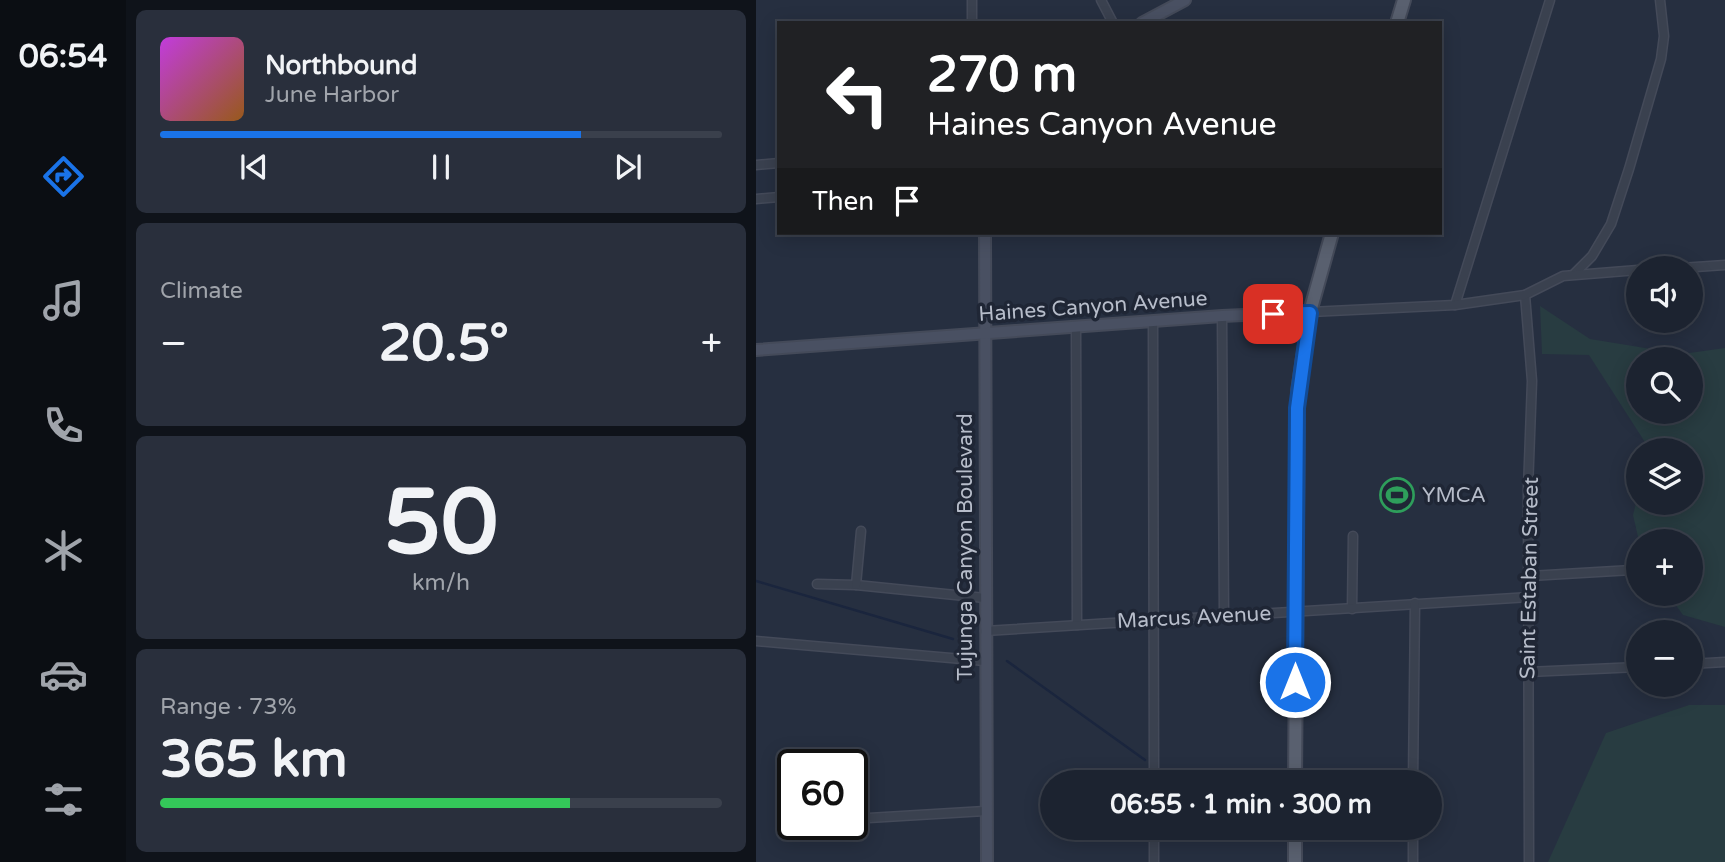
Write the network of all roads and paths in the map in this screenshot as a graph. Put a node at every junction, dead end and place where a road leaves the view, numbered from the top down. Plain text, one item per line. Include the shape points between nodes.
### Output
1 (972, 0) edge
2 (1101, 0) edge
3 (1185, 0) edge
4 (1404, 0) edge
5 (1550, 0) edge
6 (1660, 0) edge
7 (972, 21) edge
8 (1112, 21) edge
9 (1146, 21) edge
10 (1398, 21) edge
11 (777, 163) edge
12 (756, 165) edge
13 (777, 197) edge
14 (756, 199) edge
15 (985, 235) edge
16 (1331, 235) edge
17 (1725, 265) edge
18 (1703, 266) edge
19 (1626, 271) edge
20 (1574, 274) junction
21 (1525, 295) junction
22 (1455, 306) junction
23 (1310, 313) junction
24 (1222, 316) junction
25 (1153, 322) junction
26 (1076, 328) junction
27 (984, 335) junction
28 (756, 350) edge
29 (861, 531) dead end
30 (1353, 536) dead end
31 (1626, 570) edge
32 (1530, 576) junction
33 (817, 584) dead end
34 (856, 584) junction
35 (985, 597) junction
36 (1529, 597) junction
37 (1415, 603) junction
38 (1352, 609) junction
39 (1295, 611) junction
40 (1224, 615) junction
41 (1154, 619) junction
42 (1077, 625) junction
43 (985, 631) junction
44 (756, 641) edge
45 (985, 661) junction
46 (1725, 663) edge
47 (1703, 664) edge
48 (1626, 668) edge
49 (1528, 672) junction
50 (1154, 770) edge
51 (1295, 770) edge
52 (1413, 770) edge
53 (985, 811) junction
54 (868, 818) edge
55 (1154, 840) edge
56 (1295, 840) edge
57 (1413, 840) edge
58 (987, 862) edge
59 (1154, 862) edge
60 (1295, 862) edge
61 (1413, 862) edge
62 (1529, 862) edge

1 - 7 street
2 - 8 street
3 - 9 main road
4 - 10 main road
5 - 22 street
6 - 20 street via 1661,59 1629,169 1611,224 1592,256
11 - 12 street
13 - 14 street
15 - 27 main road, Tujunga Canyon Boulevard
16 - 23 main road
17 - 18 street
19 - 20 street, Haines Canyon Avenue
20 - 21 street, Haines Canyon Avenue
21 - 22 street, Haines Canyon Avenue
21 - 32 street, Saint Estaban Street via 1532,382
22 - 23 street, Haines Canyon Avenue
23 - 24 main road, Haines Canyon Avenue
23 - 39 main road via 1297,408
24 - 25 main road, Haines Canyon Avenue
24 - 40 street
25 - 26 main road, Haines Canyon Avenue
25 - 41 street
26 - 27 main road, Haines Canyon Avenue
26 - 42 street
27 - 28 main road, Haines Canyon Avenue
27 - 35 main road, Tujunga Canyon Boulevard
29 - 34 street
30 - 38 street
31 - 32 street
32 - 36 street, Saint Estaban Street
33 - 34 street
34 - 35 street
35 - 43 main road, Tujunga Canyon Boulevard
36 - 37 street, Marcus Avenue
36 - 49 street, Saint Estaban Street
37 - 38 street, Marcus Avenue
37 - 52 street
38 - 39 street, Marcus Avenue
39 - 40 street, Marcus Avenue
39 - 51 main road
40 - 41 street, Marcus Avenue
41 - 42 street, Marcus Avenue
41 - 50 street
42 - 43 street, Marcus Avenue
43 - 45 main road, Tujunga Canyon Boulevard
44 - 45 street
45 - 53 main road, Tujunga Canyon Boulevard
46 - 47 street
48 - 49 street
49 - 62 street, Saint Estaban Street
53 - 54 street
53 - 58 main road, Tujunga Canyon Boulevard
55 - 59 street
56 - 60 main road
57 - 61 street

